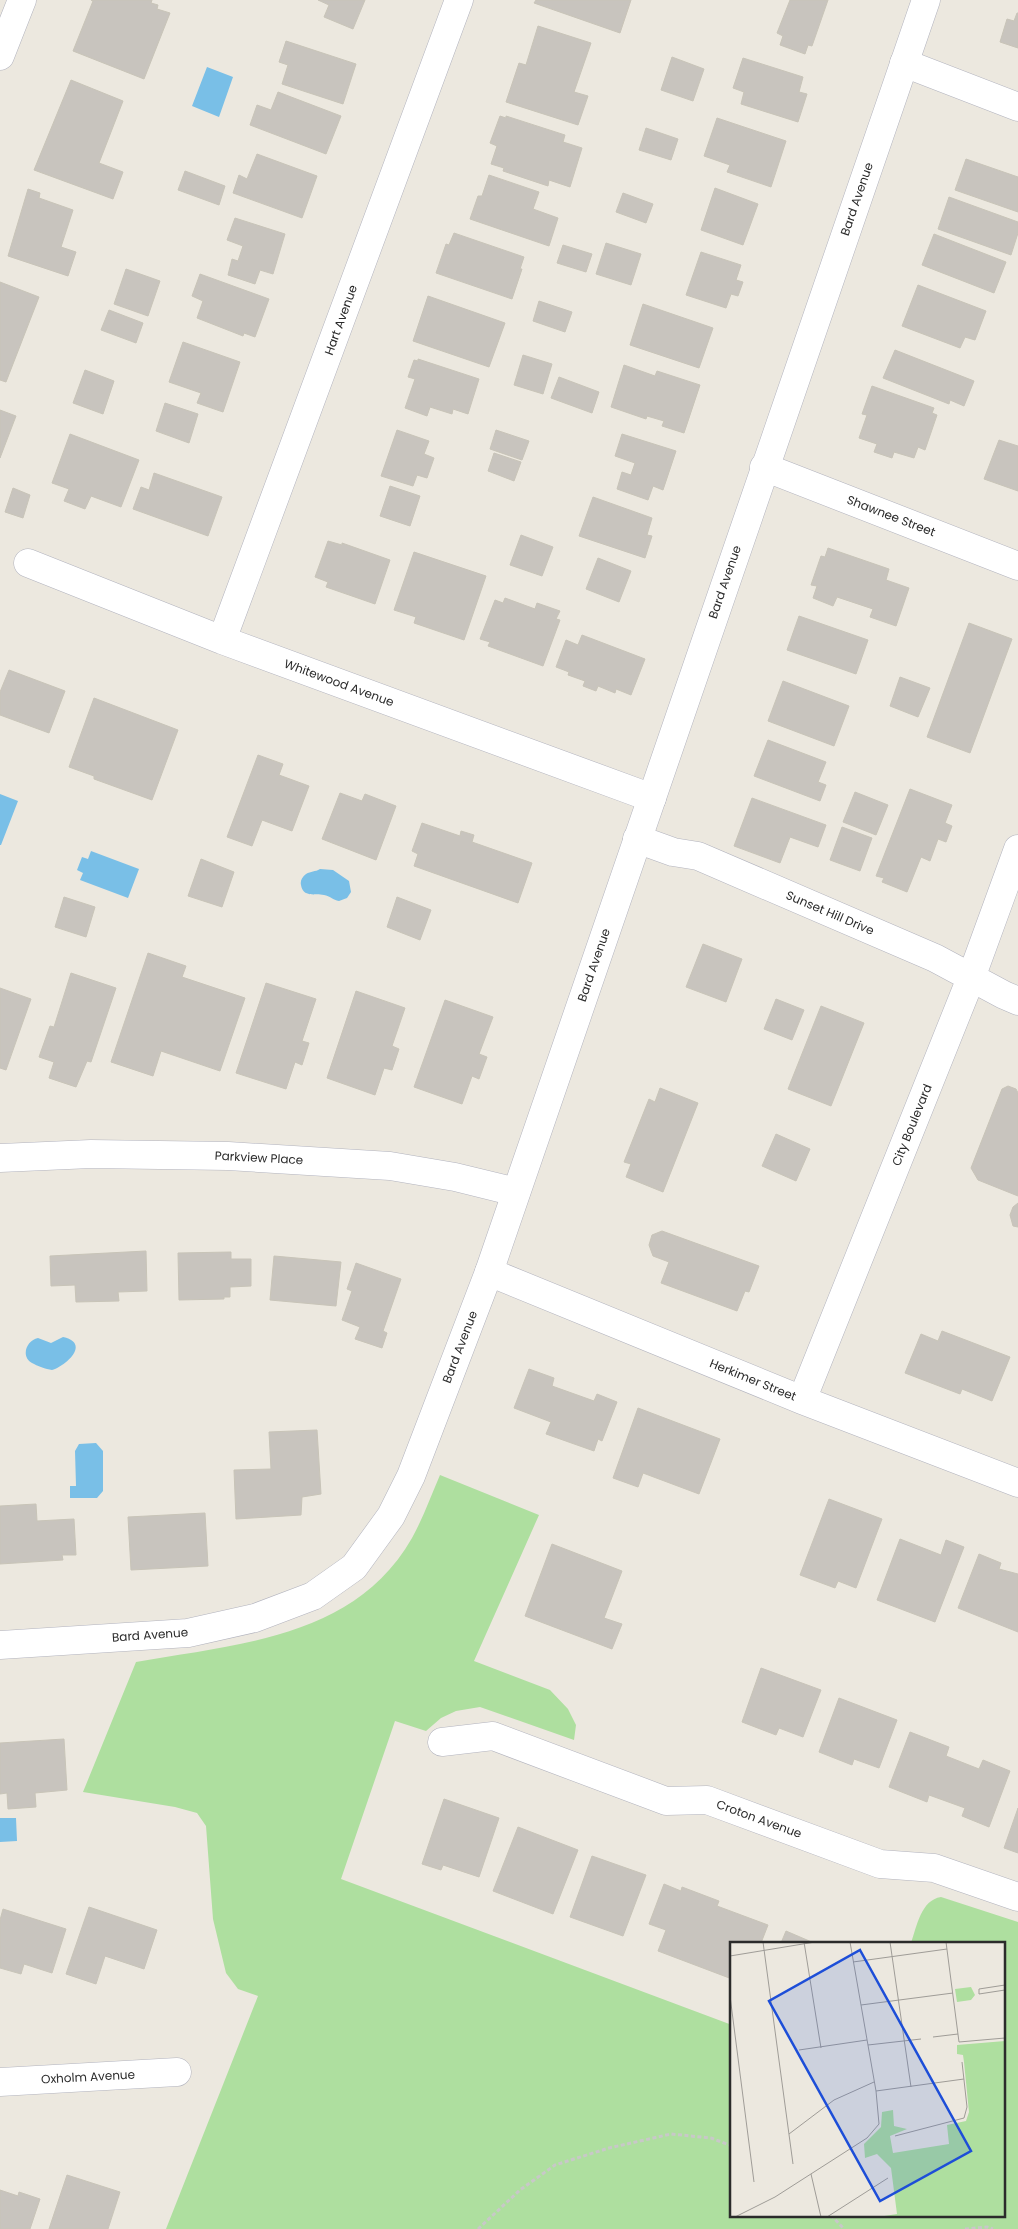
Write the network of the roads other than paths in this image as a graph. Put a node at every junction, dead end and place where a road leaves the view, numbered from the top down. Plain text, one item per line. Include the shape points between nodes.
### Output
1 (22, 0) edge
2 (459, 0) edge
3 (926, 0) edge
4 (0, 56) edge
5 (904, 63) junction
6 (1018, 106) edge
7 (764, 467) junction
8 (28, 563) dead end
9 (1018, 566) edge
10 (222, 640) junction
11 (652, 798) junction
12 (638, 839) junction
13 (1018, 849) edge
14 (971, 978) junction
15 (1018, 1001) edge
16 (0, 1158) edge
17 (516, 1192) junction
18 (489, 1272) junction
19 (802, 1400) junction
20 (1018, 1483) edge
21 (0, 1645) edge
22 (442, 1742) dead end
23 (1018, 1897) edge
24 (177, 2072) dead end
25 (0, 2082) edge

1 - 4 street
2 - 10 street, Hart Avenue
3 - 5 street, Bard Avenue
5 - 6 street
5 - 7 street, Bard Avenue
7 - 9 street, Shawnee Street
7 - 11 street, Bard Avenue
8 - 10 street, Whitewood Avenue
10 - 11 street, Whitewood Avenue
11 - 12 street, Bard Avenue
12 - 14 street, Sunset Hill Drive via 673,852 698,856 935,958
12 - 17 street, Bard Avenue
13 - 14 street, City Boulevard
14 - 15 street, Sunset Hill Drive
14 - 19 street, City Boulevard
16 - 17 street, Parkview Place via 91,1154 218,1156 390,1166
17 - 18 street, Bard Avenue
18 - 19 street, Herkimer Street
18 - 21 street, Bard Avenue via 411,1476 391,1516 354,1567 313,1596 255,1618 188,1633
19 - 20 street, Herkimer Street
22 - 23 street, Croton Avenue via 493,1736 666,1801 707,1800 880,1864 934,1868
24 - 25 street, Oxholm Avenue

